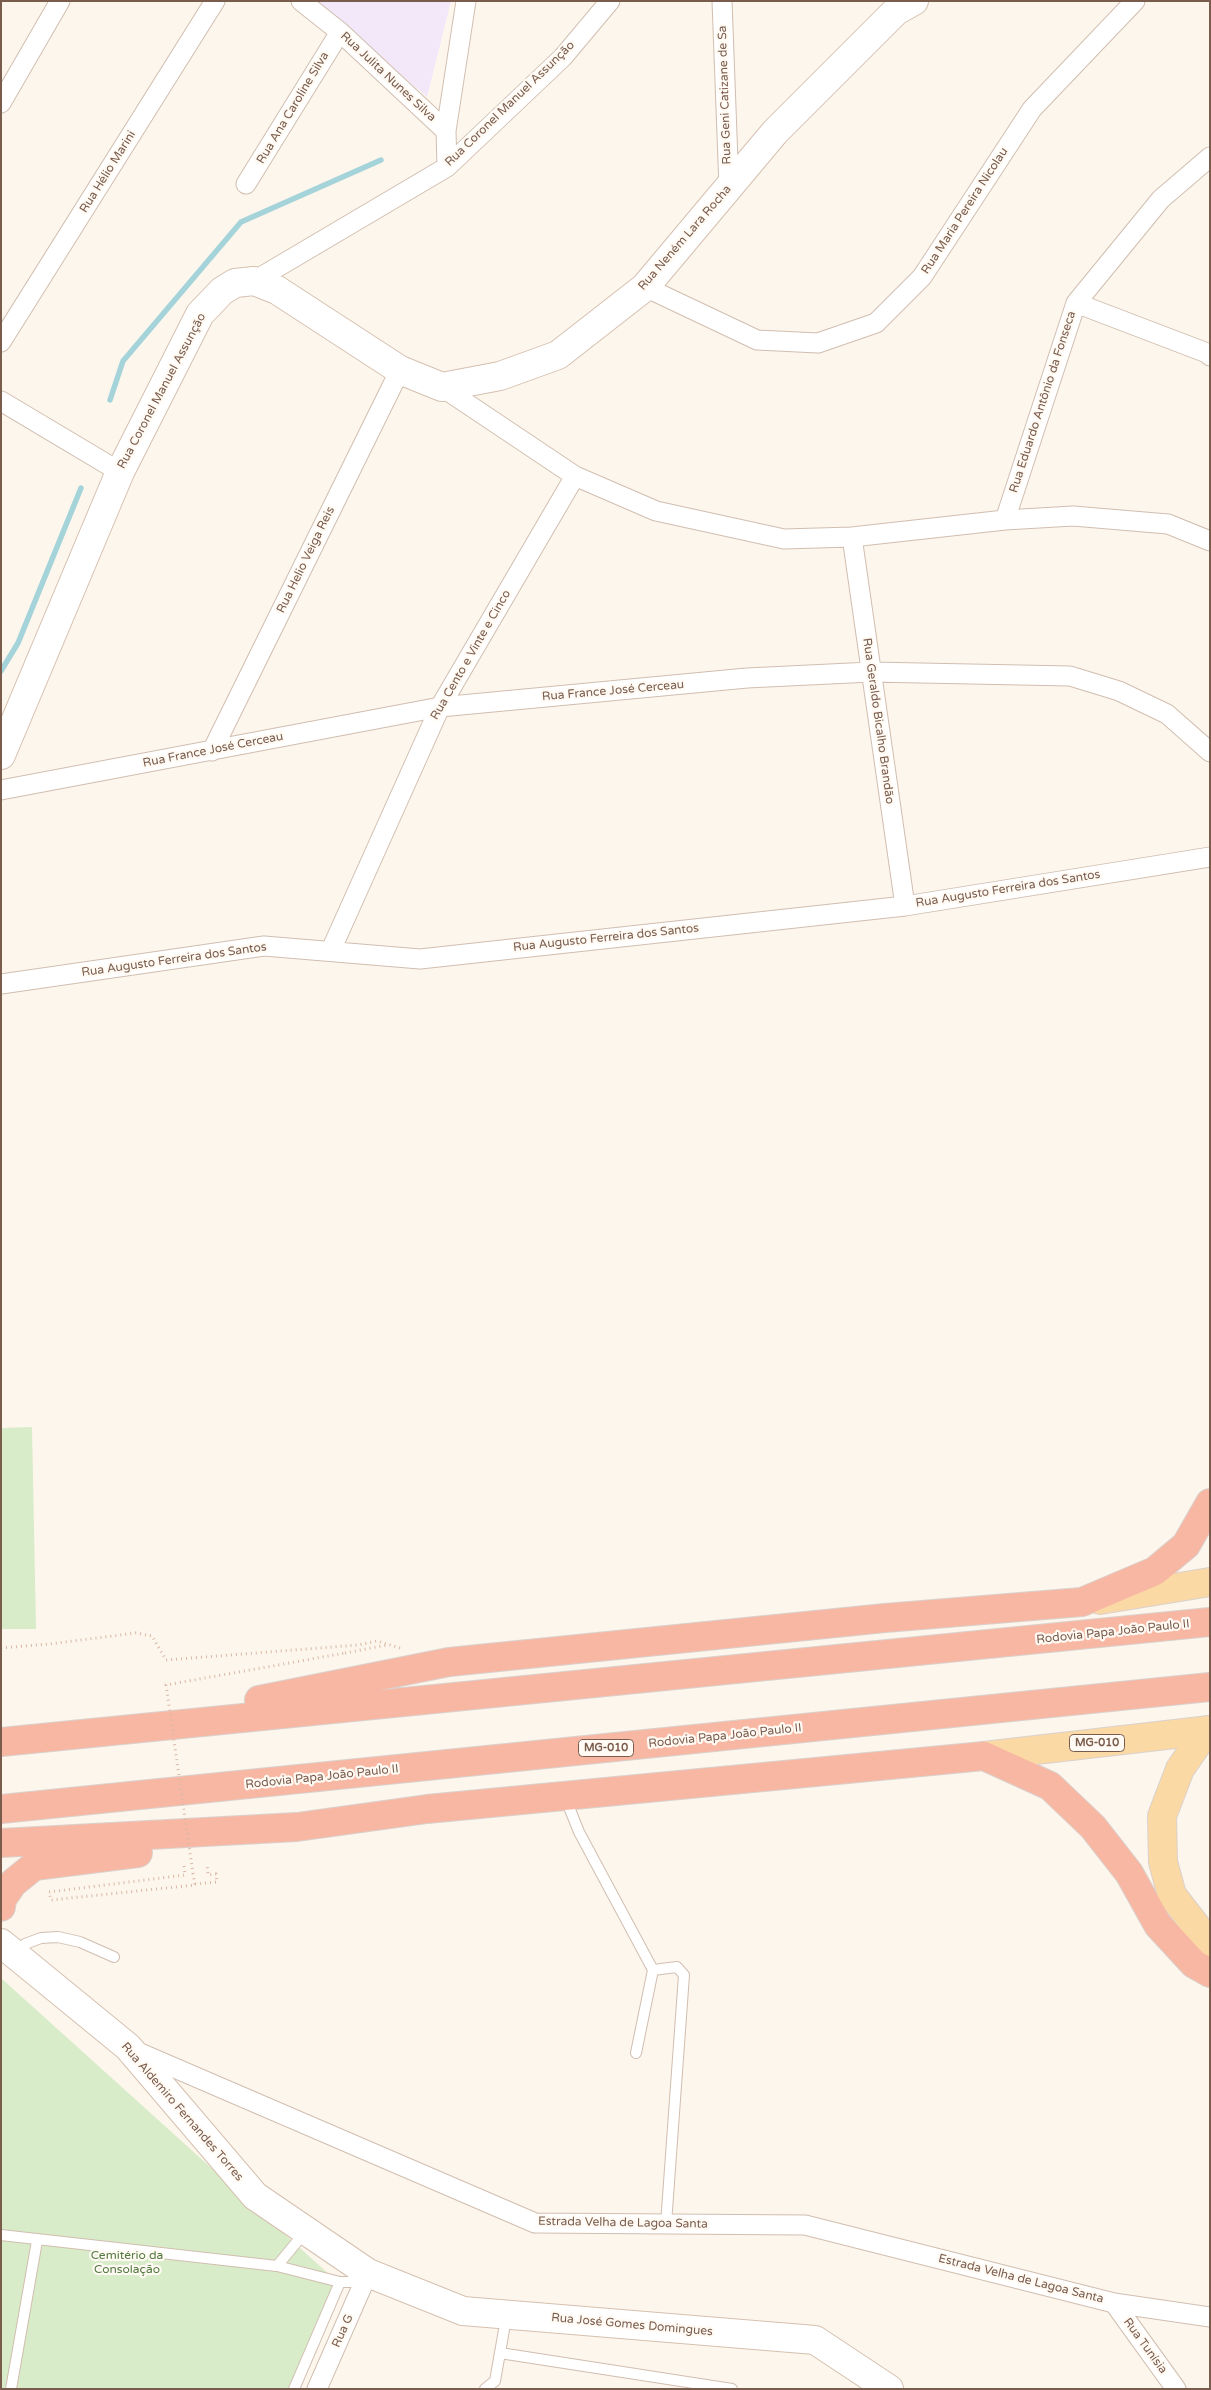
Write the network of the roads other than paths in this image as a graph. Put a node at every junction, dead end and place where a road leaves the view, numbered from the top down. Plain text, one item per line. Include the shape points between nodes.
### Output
1 (60, 1) edge
2 (215, 1) edge
3 (301, 1) edge
4 (466, 1) edge
5 (610, 1) edge
6 (722, 1) edge
7 (914, 1) edge
8 (1135, 1) edge
9 (340, 32) junction
10 (1, 103) edge
11 (446, 131) junction
12 (1210, 157) edge
13 (447, 167) junction
14 (246, 184) dead end
15 (729, 188) junction
16 (254, 281) junction
17 (645, 287) junction
18 (1076, 303) junction
19 (1, 342) edge
20 (1210, 356) edge
21 (400, 370) junction
22 (442, 387) junction
23 (1, 401) edge
24 (120, 472) junction
25 (575, 476) junction
26 (1004, 520) junction
27 (852, 537) junction
28 (1210, 541) edge
29 (871, 672) junction
30 (440, 707) junction
31 (212, 751) junction
32 (1210, 752) edge
33 (1, 755) edge
34 (1, 790) edge
35 (1210, 857) edge
36 (905, 906) junction
37 (331, 950) junction
38 (1, 984) edge
39 (1210, 1503) edge
40 (1210, 1582) edge
41 (1082, 1602) junction
42 (1210, 1622) edge
43 (1210, 1687) edge
44 (1208, 1730) edge
45 (100, 1732) junction
46 (1, 1742) edge
47 (984, 1756) junction
48 (565, 1796) junction
49 (1, 1809) edge
50 (297, 1828) junction
51 (1, 1842) edge
52 (1, 1907) edge
53 (1210, 1944) edge
54 (8, 1948) edge
55 (114, 1957) dead end
56 (653, 1970) junction
57 (1210, 1973) edge
58 (128, 2047) junction
59 (636, 2053) dead end
60 (666, 2224) junction
61 (306, 2230) junction
62 (1, 2235) edge
63 (37, 2241) junction
64 (277, 2266) junction
65 (366, 2277) junction
66 (340, 2282) junction
67 (1114, 2303) junction
68 (1210, 2317) edge
69 (505, 2322) junction
70 (500, 2353) junction
71 (11, 2389) edge
72 (294, 2389) edge
73 (317, 2389) edge
74 (485, 2389) edge
75 (732, 2389) edge
76 (889, 2389) edge
77 (1176, 2389) edge

1 - 10 street
2 - 19 street, Rua Hélio Marini
3 - 9 street, Rua Julita Nunes Silva
4 - 11 street
5 - 13 street, Rua Coronel Manuel Assunção via 563,57
6 - 15 street, Rua Geni Catizane de Sa
7 - 15 street, Rua Neném Lara Rocha via 896,11 782,125
8 - 17 street, Rua Maria Pereira Nicolau via 1032,109 922,277 876,323 818,343 757,340
9 - 11 street, Rua Julita Nunes Silva
9 - 14 street, Rua Ana Caroline Silva
11 - 13 street, Rua Julita Nunes Silva
12 - 18 street, Rua Eduardo Antônio da Fonseca via 1160,199
13 - 16 street, Rua Coronel Manuel Assunção
15 - 17 street, Rua Neném Lara Rocha
16 - 21 street via 277,290
16 - 24 street, Rua Coronel Manuel Assunção via 235,283 222,291 200,314
17 - 22 street, Rua Neném Lara Rocha via 558,355 500,376
18 - 20 street
18 - 26 street, Rua Eduardo Antônio da Fonseca
21 - 22 street
21 - 31 street, Rua Helio Veiga Reis
22 - 25 street
23 - 24 street
24 - 33 street, Rua Coronel Manuel Assunção
25 - 27 street via 656,511 784,539
25 - 30 street, Rua Cento e Vinte e Cinco
26 - 27 street
26 - 28 street via 1073,516 1168,524
27 - 29 street, Rua Geraldo Bicalho Brandão
29 - 30 street, Rua France José Cerceau via 747,678
29 - 32 street, Rua France José Cerceau via 1070,676 1119,691 1166,714
29 - 36 street, Rua Geraldo Bicalho Brandão
30 - 31 street, Rua France José Cerceau
30 - 37 street, Rua Cento e Vinte e Cinco
31 - 34 street, Rua France José Cerceau
35 - 36 street, Rua Augusto Ferreira dos Santos
36 - 37 street, Rua Augusto Ferreira dos Santos via 420,959
37 - 38 street, Rua Augusto Ferreira dos Santos via 264,946
39 - 41 highway via 1186,1545 1155,1571
40 - 41 main road
41 - 45 highway via 885,1618 449,1662 289,1695 187,1711
42 - 45 highway, Rodovia Papa João Paulo II
43 - 49 highway, Rodovia Papa João Paulo II / MG-010
44 - 47 main road, MG-010
44 - 53 main road via 1180,1769 1162,1816 1163,1862 1172,1895
45 - 46 highway, Rodovia Papa João Paulo II
47 - 48 highway
47 - 57 highway via 1050,1786 1093,1827 1129,1873 1158,1925 1194,1964
48 - 50 highway via 427,1809
48 - 56 lane via 578,1832
50 - 51 highway
50 - 52 highway via 204,1845 34,1866 13,1883 2,1899
54 - 55 lane via 41,1938 58,1937 80,1942
54 - 58 street, Rua Aldemiro Fernandes Torres
56 - 59 lane
56 - 60 lane via 677,1967 684,1975
58 - 60 street, Estrada Velha de Lagoa Santa via 535,2223
58 - 61 street, Rua Aldemiro Fernandes Torres via 254,2196
60 - 67 street, Estrada Velha de Lagoa Santa via 805,2225
61 - 64 lane
61 - 65 street, Rua Aldemiro Fernandes Torres
62 - 63 lane
63 - 64 lane
63 - 71 lane
64 - 66 lane
65 - 66 lane
65 - 69 street, Rua José Gomes Domingues
65 - 73 street, Rua G
66 - 72 lane
67 - 68 street, Estrada Velha de Lagoa Santa
67 - 77 street, Rua Tunísia
69 - 70 lane
69 - 76 street, Rua José Gomes Domingues via 815,2340
70 - 74 lane via 495,2381
70 - 75 lane

